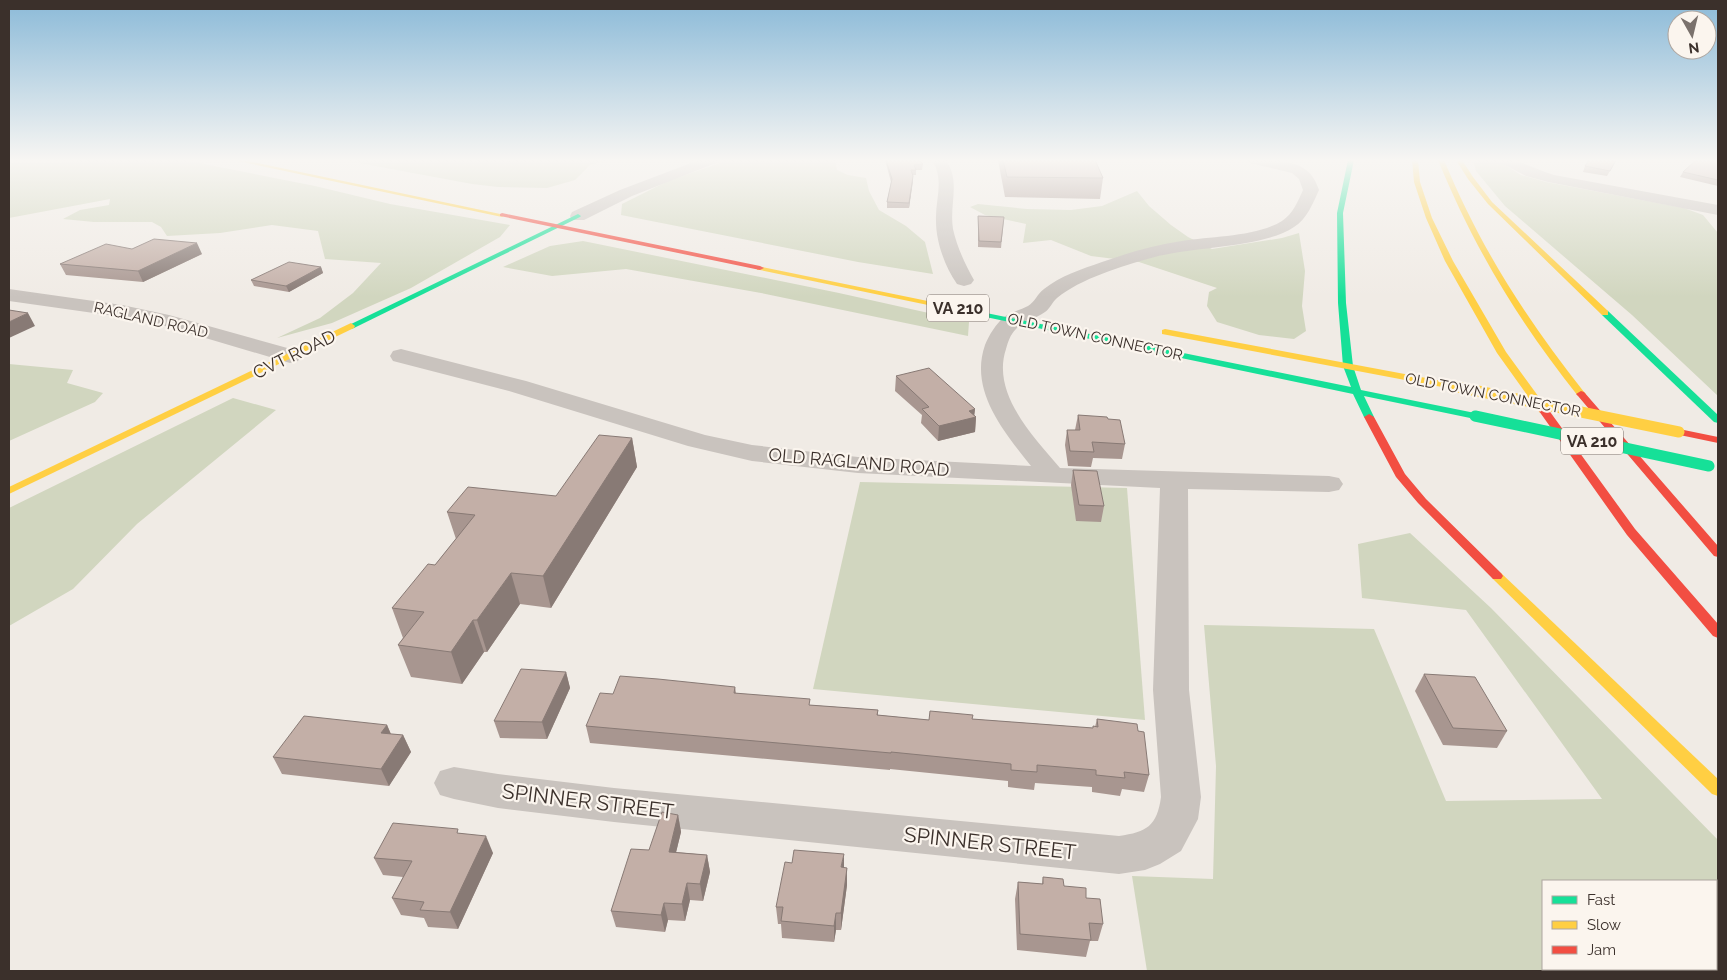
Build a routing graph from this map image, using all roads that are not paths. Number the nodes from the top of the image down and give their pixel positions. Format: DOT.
graph roads {
  1 [pos="459,206"];
  2 [pos="599,206"];
  3 [pos="946,206"];
  4 [pos="1303,206"];
  5 [pos="1342,206"];
  6 [pos="1425,206"];
  7 [pos="1459,206"];
  8 [pos="1493,206"];
  9 [pos="1695,206"];
  10 [pos="1718,210"];
  11 [pos="558,212"];
  12 [pos="578,216"];
  13 [pos="596,219"];
  14 [pos="558,226"];
  15 [pos="964,280"];
  16 [pos="9,295"];
  17 [pos="1017,312"];
  18 [pos="1152,330"];
  19 [pos="290,356"];
  20 [pos="401,356"];
  21 [pos="1348,366"];
  22 [pos="1357,392"];
  23 [pos="1718,420"];
  24 [pos="1718,440"];
  25 [pos="1714,467"];
  26 [pos="1052,476"];
  27 [pos="1174,482"];
  28 [pos="1330,484"];
  29 [pos="9,491"];
  30 [pos="1718,553"];
  31 [pos="1718,633"];
  32 [pos="454,783"];
  33 [pos="1718,789"];
  1 -- 14 [label="main road, OLD TOWN CONNECTOR / VA 210"];
  2 -- 12 [label="street"];
  3 -- 15 [label="street"];
  4 -- 17 [label="street"];
  5 -- 21 [label="main road"];
  6 -- 31 [label="main road"];
  7 -- 30 [label="main road"];
  8 -- 23 [label="main road"];
  9 -- 10 [label="street"];
  11 -- 12 [label="main road"];
  12 -- 13 [label="main road"];
  12 -- 14 [label="main road, CVT ROAD"];
  14 -- 17 [label="main road, OLD TOWN CONNECTOR / VA 210"];
  14 -- 19 [label="main road, CVT ROAD"];
  16 -- 19 [label="street, RAGLAND ROAD"];
  17 -- 22 [label="main road, OLD TOWN CONNECTOR / VA 210"];
  17 -- 26 [label="street"];
  18 -- 21 [label="main road, OLD TOWN CONNECTOR / VA 210"];
  19 -- 29 [label="main road, CVT ROAD"];
  20 -- 26 [label="street, OLD RAGLAND ROAD"];
  21 -- 22 [label="main road"];
  21 -- 24 [label="main road, OLD TOWN CONNECTOR / VA 210, bridge"];
  22 -- 25 [label="main road, OLD TOWN CONNECTOR / VA 210, bridge"];
  22 -- 33 [label="main road"];
  26 -- 27 [label="street, OLD RAGLAND ROAD"];
  27 -- 28 [label="street, OLD RAGLAND ROAD"];
  27 -- 32 [label="street, SPINNER STREET"];
}
